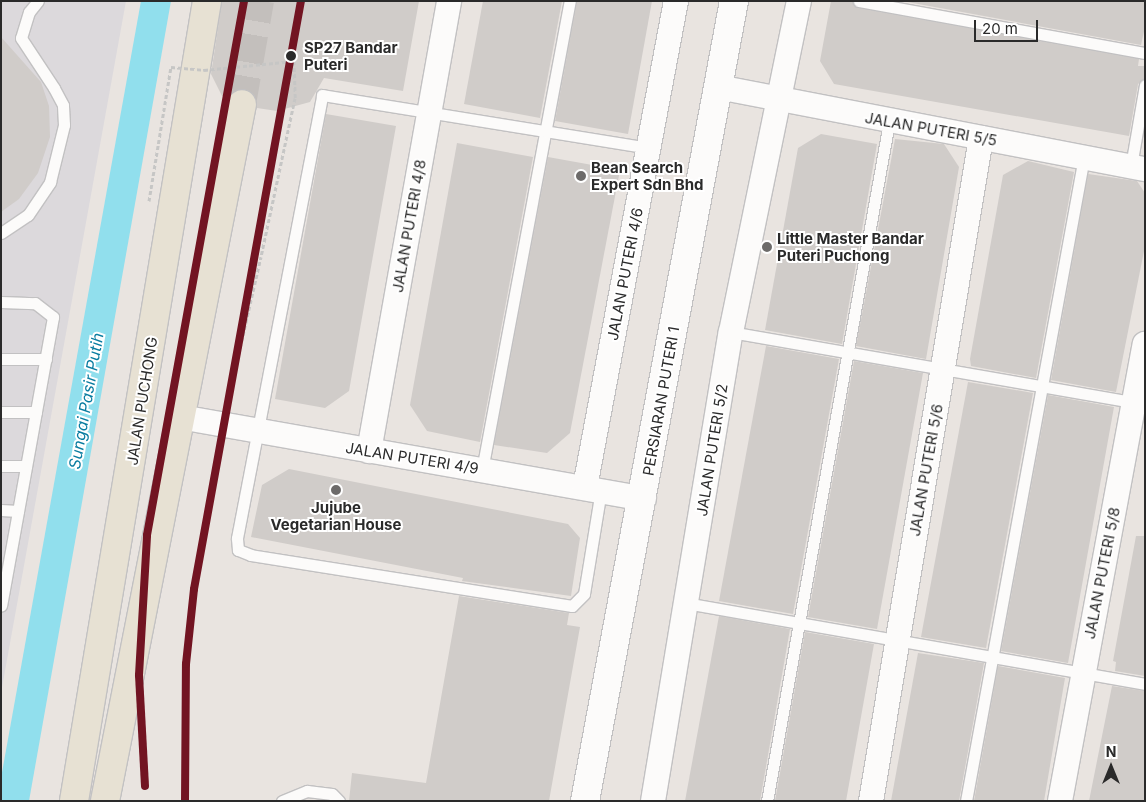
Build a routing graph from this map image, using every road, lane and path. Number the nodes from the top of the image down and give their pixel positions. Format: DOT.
graph roads {
  1 [pos="38,1"];
  2 [pos="207,1"];
  3 [pos="448,1"];
  4 [pos="570,1"];
  5 [pos="676,1"];
  6 [pos="734,1"];
  7 [pos="798,1"];
  8 [pos="859,1"];
  9 [pos="1145,53"];
  10 [pos="1145,85"];
  11 [pos="718,87"];
  12 [pos="777,101"];
  13 [pos="242,104"];
  14 [pos="429,111"];
  15 [pos="889,122"];
  16 [pos="543,131"];
  17 [pos="981,138"];
  18 [pos="648,148"];
  19 [pos="1084,157"];
  20 [pos="1138,167"];
  21 [pos="149,201"];
  22 [pos="1,233"];
  23 [pos="1,302"];
  24 [pos="731,332"];
  25 [pos="1145,344"];
  26 [pos="847,352"];
  27 [pos="1,359"];
  28 [pos="46,360"];
  29 [pos="943,369"];
  30 [pos="1042,387"];
  31 [pos="1139,404"];
  32 [pos="1,412"];
  33 [pos="36,412"];
  34 [pos="180,417"];
  35 [pos="223,425"];
  36 [pos="256,433"];
  37 [pos="370,451"];
  38 [pos="1,466"];
  39 [pos="26,466"];
  40 [pos="482,470"];
  41 [pos="593,488"];
  42 [pos="644,499"];
  43 [pos="1,510"];
  44 [pos="18,511"];
  45 [pos="5,561"];
  46 [pos="686,603"];
  47 [pos="1,604"];
  48 [pos="800,623"];
  49 [pos="898,640"];
  50 [pos="991,657"];
  51 [pos="1083,674"];
  52 [pos="1145,684"];
  53 [pos="74,801"];
  54 [pos="105,801"];
  55 [pos="282,801"];
  56 [pos="339,801"];
  57 [pos="585,801"];
  58 [pos="653,801"];
  59 [pos="766,801"];
  60 [pos="871,801"];
  61 [pos="966,801"];
  62 [pos="1060,801"];
  1 -- 22 [label="lane"];
  2 -- 53 [label="main road, JALAN PUCHONG"];
  3 -- 14 [label="street, JALAN PUTERI 4/8"];
  4 -- 16 [label="lane"];
  5 -- 18 [label="street, JALAN PUTERI 4/6"];
  6 -- 11 [label="street, PERSIARAN PUTERI 1"];
  7 -- 12 [label="street, JALAN PUTERI 5/2"];
  8 -- 9 [label="lane"];
  10 -- 20 [label="lane"];
  11 -- 12 [label="street, JALAN PUTERI 5/5"];
  11 -- 42 [label="street, PERSIARAN PUTERI 1"];
  12 -- 15 [label="street, JALAN PUTERI 5/5"];
  12 -- 24 [label="street, JALAN PUTERI 5/2"];
  13 -- 34 [label="main road"];
  14 -- 16 [label="lane"];
  14 -- 36 [label="lane"];
  14 -- 37 [label="street, JALAN PUTERI 4/8"];
  15 -- 17 [label="street, JALAN PUTERI 5/5"];
  15 -- 26 [label="lane"];
  16 -- 18 [label="lane"];
  16 -- 40 [label="lane"];
  17 -- 19 [label="street, JALAN PUTERI 5/5"];
  17 -- 29 [label="street, JALAN PUTERI 5/6"];
  18 -- 41 [label="street, JALAN PUTERI 4/6"];
  19 -- 20 [label="street, JALAN PUTERI 5/5"];
  19 -- 30 [label="lane"];
  21 -- 35 [label="path, bridge"];
  23 -- 28 [label="lane"];
  24 -- 26 [label="lane"];
  24 -- 46 [label="street, JALAN PUTERI 5/2"];
  25 -- 31 [label="street, JALAN PUTERI 5/8"];
  26 -- 29 [label="lane"];
  26 -- 48 [label="lane"];
  27 -- 28 [label="lane"];
  28 -- 33 [label="lane"];
  29 -- 30 [label="lane"];
  29 -- 49 [label="street, JALAN PUTERI 5/6"];
  30 -- 31 [label="lane"];
  30 -- 50 [label="lane"];
  31 -- 51 [label="street, JALAN PUTERI 5/8"];
  32 -- 33 [label="lane"];
  33 -- 39 [label="lane"];
  34 -- 35 [label="street, JALAN PUTERI 4/9"];
  34 -- 54 [label="main road"];
  35 -- 36 [label="street, JALAN PUTERI 4/9"];
  36 -- 37 [label="street, JALAN PUTERI 4/9"];
  36 -- 41 [label="lane"];
  37 -- 40 [label="street, JALAN PUTERI 4/9"];
  38 -- 39 [label="lane"];
  39 -- 44 [label="lane"];
  40 -- 41 [label="street, JALAN PUTERI 4/9"];
  41 -- 42 [label="street, JALAN PUTERI 4/9"];
  42 -- 57 [label="street, PERSIARAN PUTERI 1"];
  43 -- 44 [label="lane"];
  44 -- 45 [label="lane"];
  45 -- 47 [label="lane"];
  46 -- 48 [label="lane"];
  46 -- 58 [label="street, JALAN PUTERI 5/2"];
  48 -- 49 [label="lane"];
  48 -- 59 [label="lane"];
  49 -- 50 [label="lane"];
  49 -- 60 [label="street, JALAN PUTERI 5/6"];
  50 -- 51 [label="lane"];
  50 -- 61 [label="lane"];
  51 -- 52 [label="lane"];
  51 -- 62 [label="street, JALAN PUTERI 5/8"];
  55 -- 56 [label="lane"];
}
